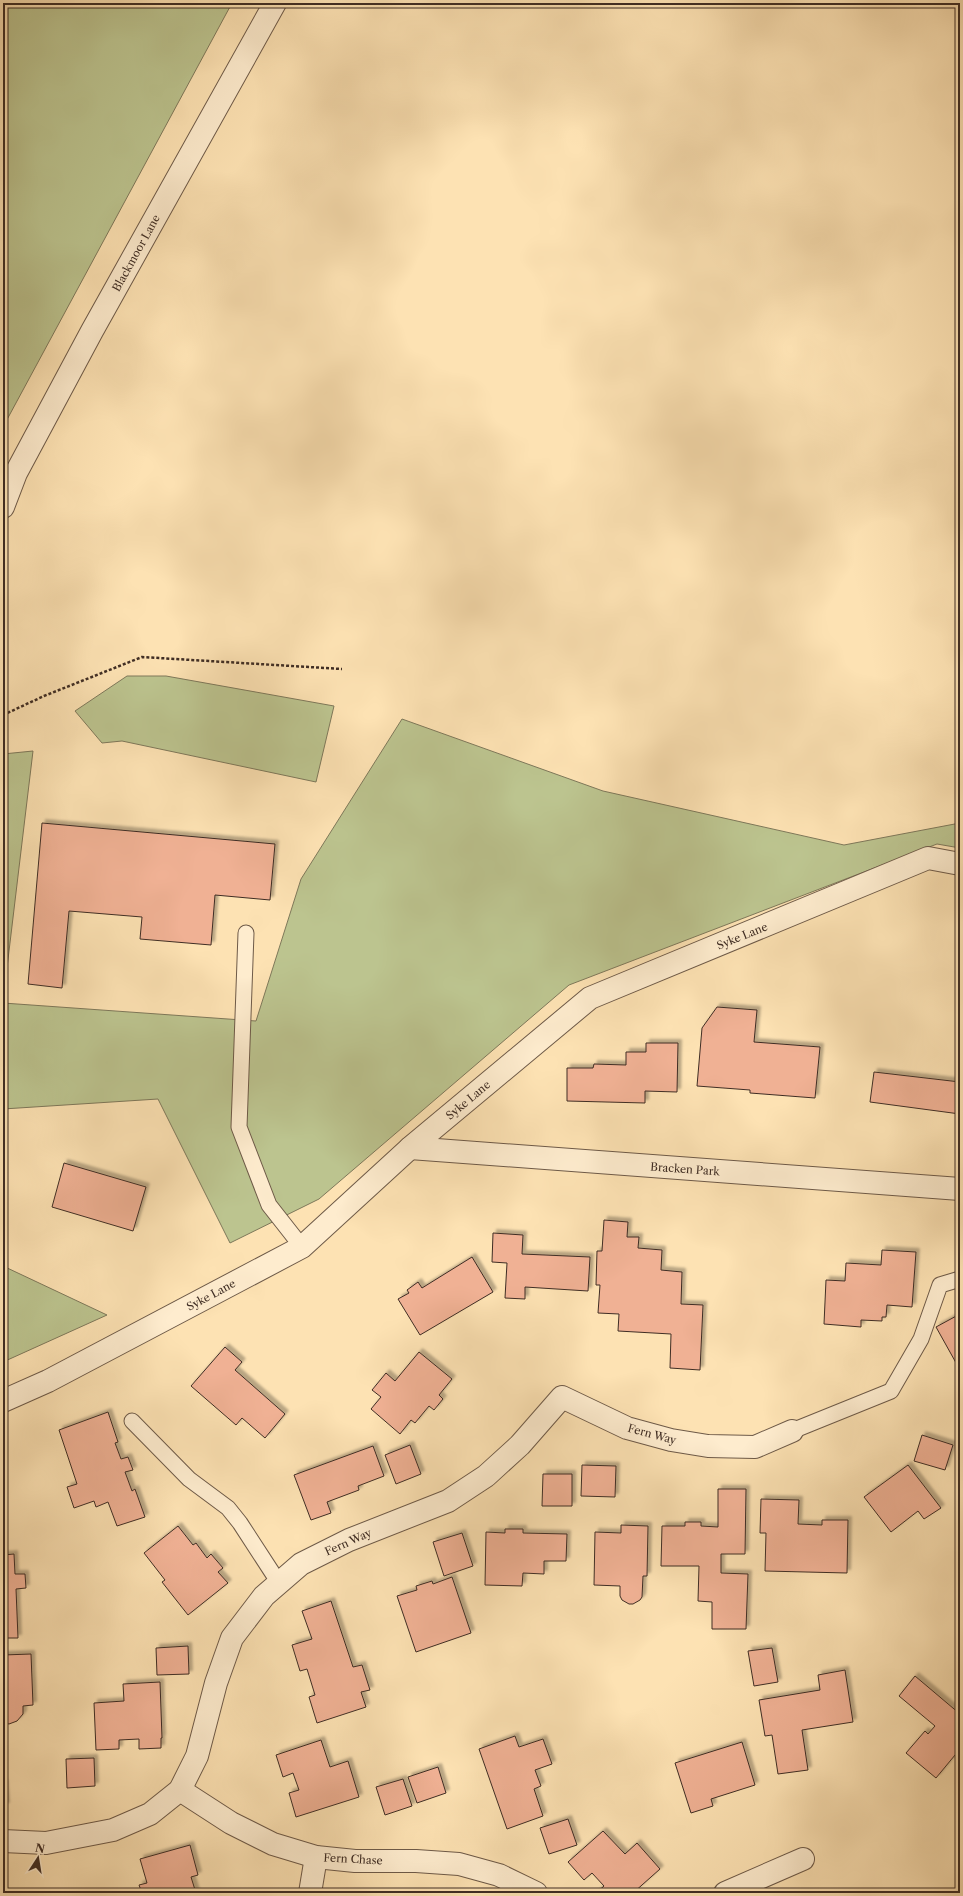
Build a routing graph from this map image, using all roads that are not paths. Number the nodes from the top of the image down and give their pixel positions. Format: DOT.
graph roads {
  1 [pos="275,3"];
  2 [pos="3,507"];
  3 [pos="960,864"];
  4 [pos="246,933"];
  5 [pos="410,1148"];
  6 [pos="960,1189"];
  7 [pos="302,1247"];
  8 [pos="960,1279"];
  9 [pos="3,1401"];
  10 [pos="132,1420"];
  11 [pos="792,1431"];
  12 [pos="279,1583"];
  13 [pos="180,1790"];
  14 [pos="3,1841"];
  15 [pos="316,1857"];
  16 [pos="803,1859"];
  17 [pos="310,1893"];
  18 [pos="536,1893"];
  19 [pos="725,1893"];
  1 -- 2 [label="street, Blackmoor Lane"];
  3 -- 5 [label="street, Syke Lane"];
  4 -- 7 [label="lane"];
  5 -- 6 [label="street, Bracken Park"];
  5 -- 7 [label="street, Syke Lane"];
  7 -- 9 [label="street, Syke Lane"];
  8 -- 11 [label="lane"];
  10 -- 12 [label="lane"];
  11 -- 12 [label="street, Fern Way"];
  12 -- 13 [label="street, Fern Way"];
  13 -- 14 [label="street, Fern Way"];
  13 -- 15 [label="street, Fern Chase"];
  15 -- 17 [label="street"];
  15 -- 18 [label="street, Fern Chase"];
  16 -- 19 [label="street"];
}
